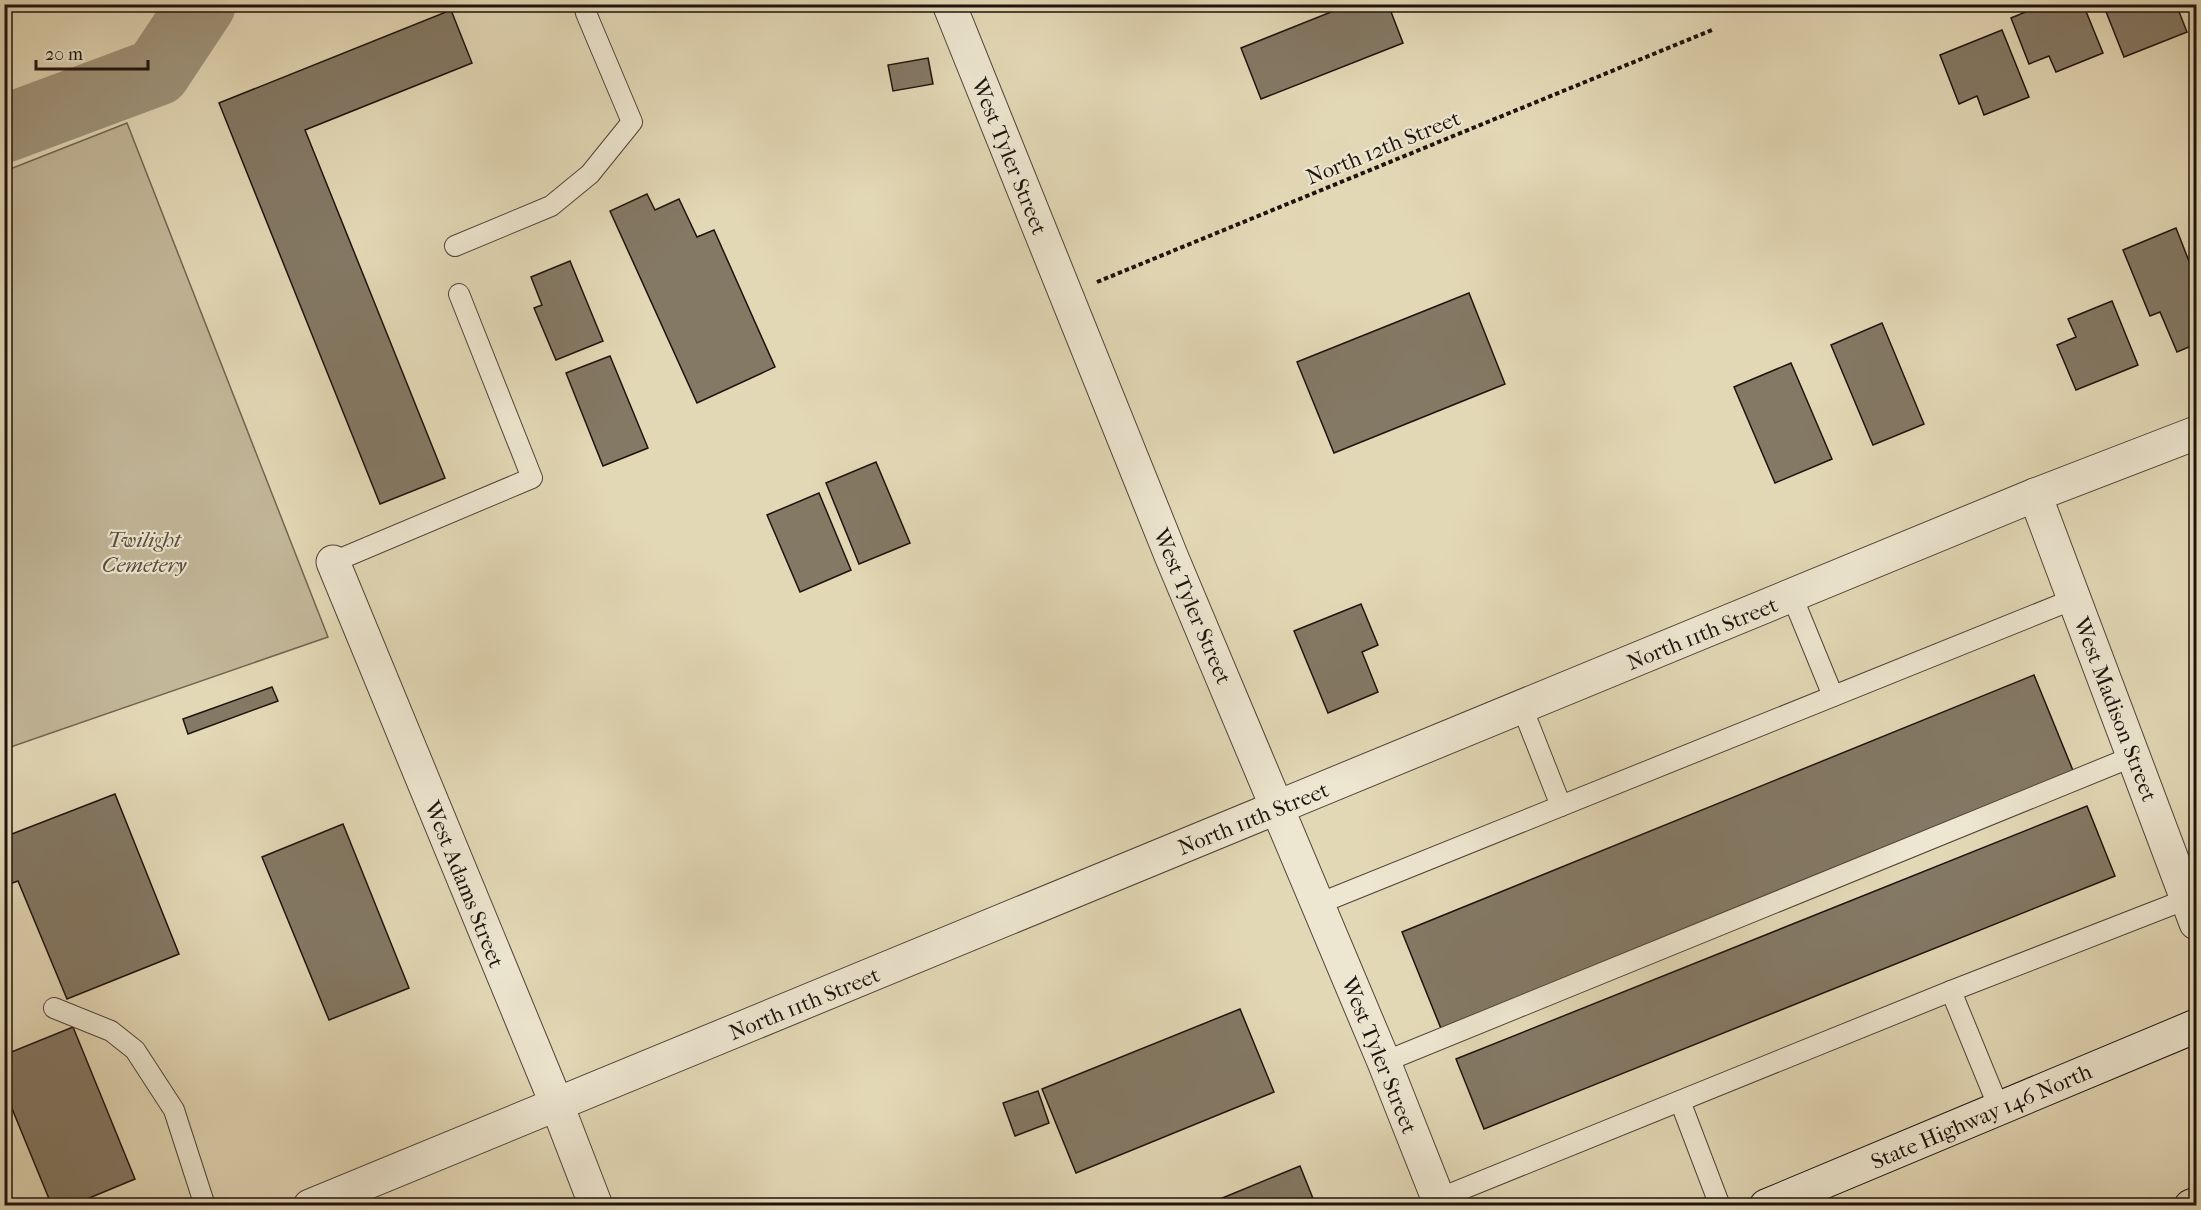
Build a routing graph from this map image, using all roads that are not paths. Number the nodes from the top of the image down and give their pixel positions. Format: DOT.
graph roads {
  1 [pos="584,4"];
  2 [pos="950,4"];
  3 [pos="455,246"];
  4 [pos="459,294"];
  5 [pos="2196,433"];
  6 [pos="2035,495"];
  7 [pos="333,562"];
  8 [pos="1792,596"];
  9 [pos="2074,599"];
  10 [pos="1833,696"];
  11 [pos="1522,707"];
  12 [pos="2134,756"];
  13 [pos="1561,806"];
  14 [pos="1278,808"];
  15 [pos="1318,904"];
  16 [pos="2192,911"];
  17 [pos="1951,991"];
  18 [pos="54,1008"];
  19 [pos="2196,1026"];
  20 [pos="1384,1062"];
  21 [pos="1680,1101"];
  22 [pos="557,1105"];
  23 [pos="1999,1108"];
  24 [pos="1440,1202"];
  25 [pos="2196,1204"];
  26 [pos="205,1206"];
  27 [pos="310,1206"];
  28 [pos="596,1206"];
  29 [pos="1720,1206"];
  30 [pos="1766,1206"];
  31 [pos="2191,1206"];
  1 -- 3 [label="lane"];
  2 -- 14 [label="street, West Tyler Street"];
  4 -- 7 [label="lane"];
  5 -- 6 [label="street, North 11th Street"];
  6 -- 8 [label="street, North 11th Street"];
  6 -- 9 [label="street, West Madison Street"];
  7 -- 22 [label="street, West Adams Street"];
  8 -- 10 [label="lane"];
  8 -- 11 [label="street, North 11th Street"];
  9 -- 10 [label="lane"];
  9 -- 12 [label="street, West Madison Street"];
  10 -- 13 [label="lane"];
  11 -- 13 [label="lane"];
  11 -- 14 [label="street, North 11th Street"];
  12 -- 16 [label="street, West Madison Street"];
  12 -- 20 [label="lane"];
  13 -- 15 [label="lane"];
  14 -- 15 [label="street, West Tyler Street"];
  14 -- 22 [label="street, North 11th Street"];
  15 -- 20 [label="street, West Tyler Street"];
  16 -- 17 [label="lane"];
  17 -- 21 [label="lane"];
  17 -- 23 [label="lane"];
  18 -- 26 [label="lane"];
  19 -- 23 [label="street, State Highway 146 North"];
  20 -- 24 [label="street, West Tyler Street"];
  21 -- 24 [label="lane"];
  21 -- 29 [label="lane"];
  22 -- 27 [label="street, North 11th Street"];
  22 -- 28 [label="street, West Adams Street"];
  23 -- 30 [label="street, State Highway 146 North"];
  25 -- 31 [label="highway"];
}
